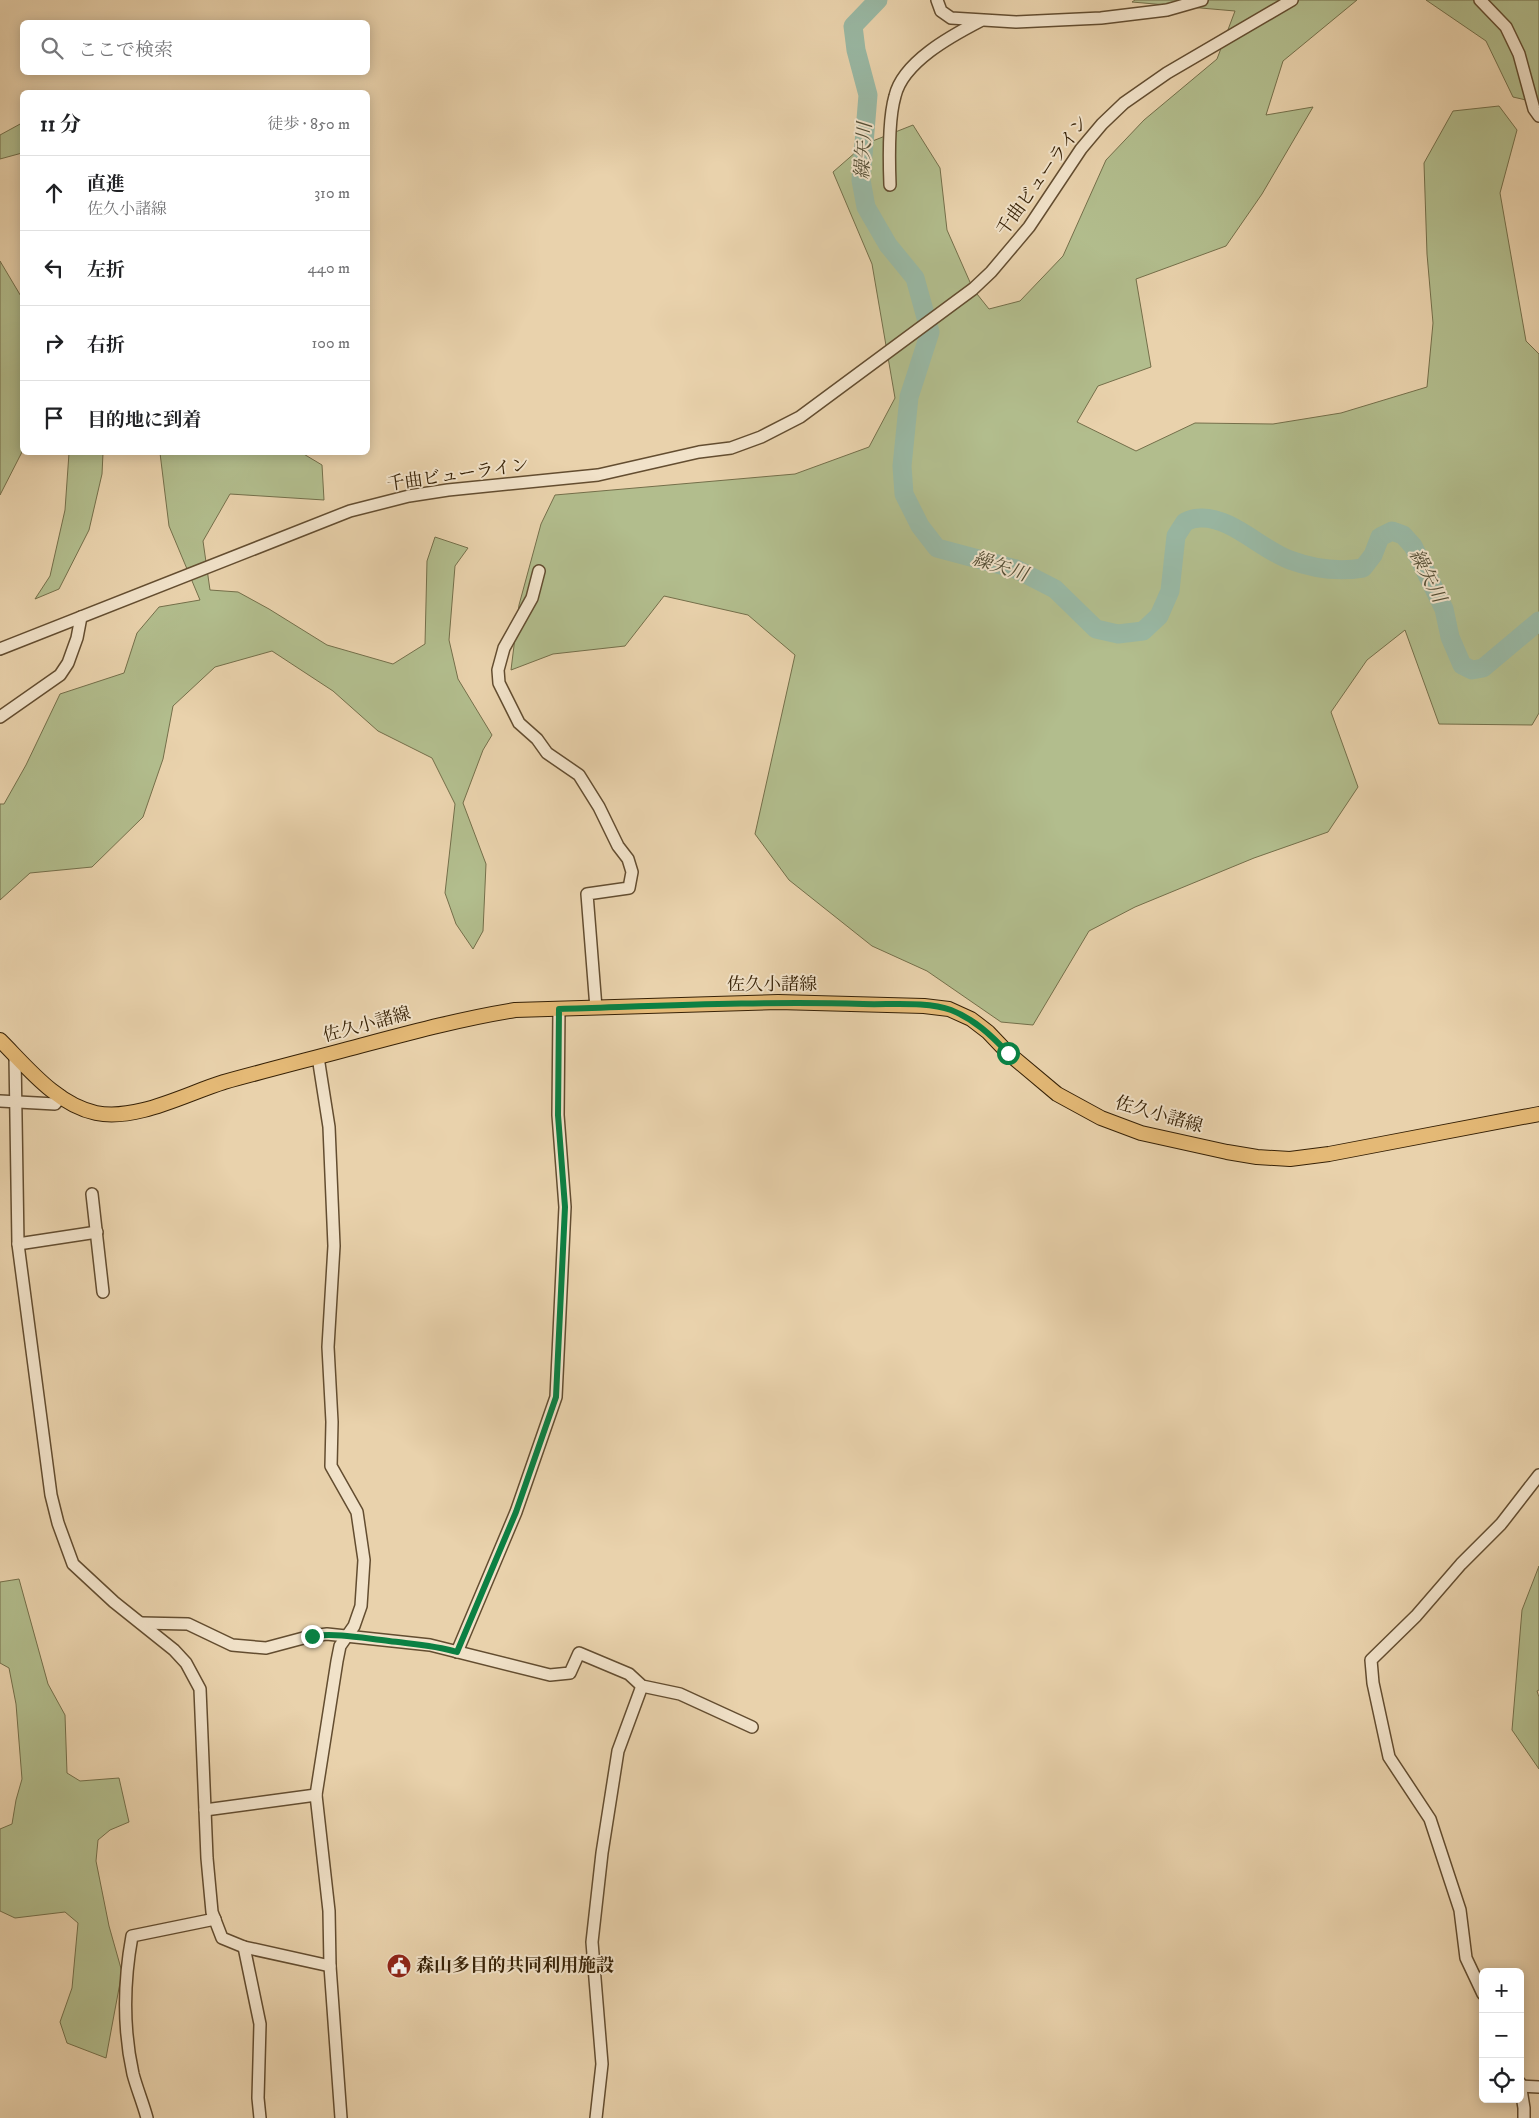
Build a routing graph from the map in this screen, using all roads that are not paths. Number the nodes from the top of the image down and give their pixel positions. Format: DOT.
graph roads {
  1 [pos="937,0"];
  2 [pos="1202,0"];
  3 [pos="1292,0"];
  4 [pos="1480,0"];
  5 [pos="980,21"];
  6 [pos="1539,116"];
  7 [pos="890,185"];
  8 [pos="539,571"];
  9 [pos="81,617"];
  10 [pos="0,649"];
  11 [pos="0,717"];
  12 [pos="596,1008"];
  13 [pos="559,1009"];
  14 [pos="0,1040"];
  15 [pos="15,1056"];
  16 [pos="318,1057"];
  17 [pos="61,1096"];
  18 [pos="0,1101"];
  19 [pos="14,1103"];
  20 [pos="1539,1114"];
  21 [pos="92,1194"];
  22 [pos="97,1232"];
  23 [pos="18,1244"];
  24 [pos="103,1292"];
  25 [pos="1539,1475"];
  26 [pos="140,1623"];
  27 [pos="348,1635"];
  28 [pos="457,1652"];
  29 [pos="642,1686"];
  30 [pos="752,1726"];
  31 [pos="316,1795"];
  32 [pos="205,1810"];
  33 [pos="215,1919"];
  34 [pos="244,1947"];
  35 [pos="330,1966"];
  36 [pos="1479,1986"];
  37 [pos="1524,2084"];
  38 [pos="1539,2087"];
  39 [pos="1523,2103"];
  40 [pos="147,2118"];
  41 [pos="260,2118"];
  42 [pos="341,2118"];
  43 [pos="596,2118"];
  44 [pos="1524,2118"];
  1 -- 5 [label="street"];
  2 -- 5 [label="street"];
  3 -- 9 [label="street, 千曲ビューライン"];
  4 -- 6 [label="street"];
  5 -- 7 [label="street"];
  8 -- 12 [label="street"];
  9 -- 10 [label="street, 千曲ビューライン"];
  9 -- 11 [label="street"];
  12 -- 13 [label="main road, 佐久小諸線"];
  12 -- 20 [label="main road, 佐久小諸線"];
  13 -- 16 [label="main road, 佐久小諸線"];
  13 -- 28 [label="street"];
  14 -- 15 [label="main road, 佐久小諸線"];
  15 -- 17 [label="main road, 佐久小諸線"];
  15 -- 19 [label="street"];
  16 -- 17 [label="main road, 佐久小諸線"];
  16 -- 27 [label="street"];
  17 -- 19 [label="street"];
  18 -- 19 [label="street"];
  19 -- 23 [label="street"];
  21 -- 22 [label="street"];
  22 -- 23 [label="street"];
  22 -- 24 [label="street"];
  23 -- 26 [label="street"];
  25 -- 36 [label="street"];
  26 -- 27 [label="street"];
  26 -- 32 [label="street"];
  27 -- 28 [label="street"];
  27 -- 31 [label="street"];
  28 -- 29 [label="street"];
  29 -- 30 [label="street"];
  29 -- 43 [label="street"];
  31 -- 32 [label="street"];
  31 -- 35 [label="street"];
  32 -- 33 [label="street"];
  33 -- 34 [label="street"];
  33 -- 40 [label="street"];
  34 -- 35 [label="street"];
  34 -- 41 [label="street"];
  35 -- 42 [label="street"];
  37 -- 38 [label="street"];
  39 -- 44 [label="street"];
}
